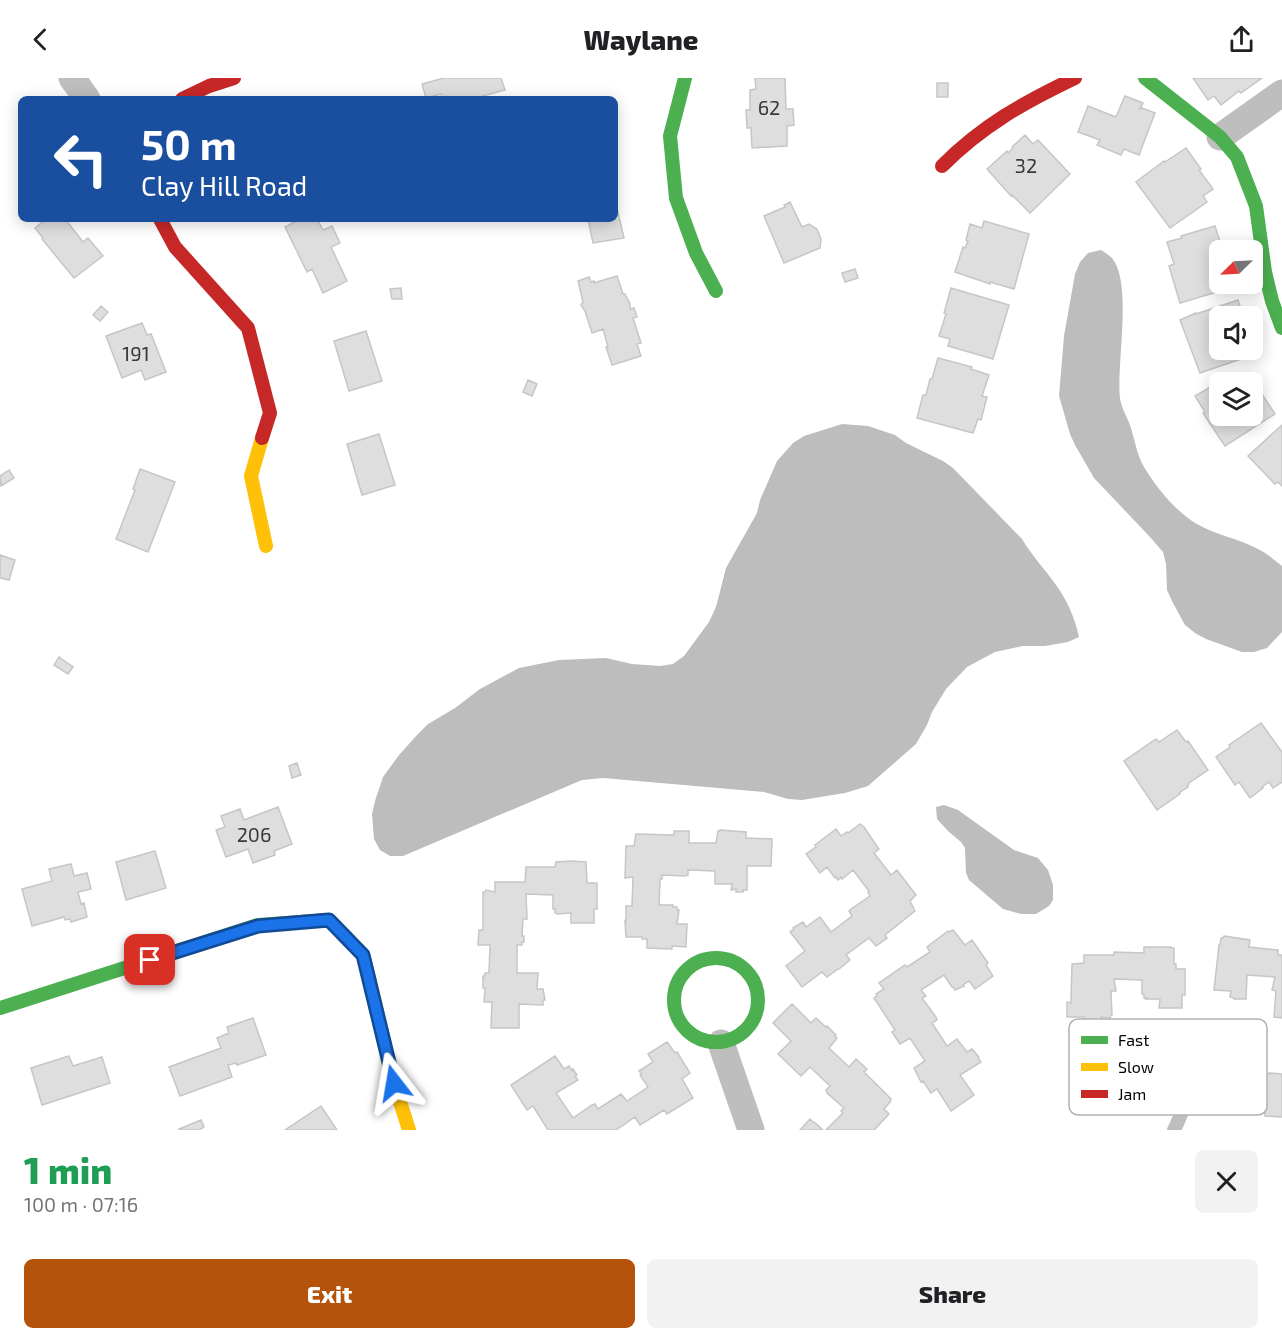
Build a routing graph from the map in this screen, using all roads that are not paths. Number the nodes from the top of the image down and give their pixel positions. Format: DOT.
graph roads {
  1 [pos="72,78"];
  2 [pos="234,78"];
  3 [pos="685,78"];
  4 [pos="1075,78"];
  5 [pos="1145,78"];
  6 [pos="1282,93"];
  7 [pos="85,96"];
  8 [pos="188,96"];
  9 [pos="1220,137"];
  10 [pos="942,166"];
  11 [pos="162,222"];
  12 [pos="716,291"];
  13 [pos="1282,328"];
  14 [pos="266,546"];
  15 [pos="0,1008"];
  16 [pos="721,1043"];
  17 [pos="1180,1115"];
  18 [pos="409,1130"];
  19 [pos="751,1130"];
  20 [pos="1174,1130"];
  1 -- 7 [label="street"];
  2 -- 8 [label="street"];
  3 -- 12 [label="street"];
  4 -- 10 [label="street"];
  5 -- 9 [label="street"];
  6 -- 9 [label="street"];
  9 -- 13 [label="street"];
  11 -- 14 [label="street"];
  15 -- 18 [label="street"];
  16 -- 16 [label="street"];
  16 -- 19 [label="street"];
  17 -- 20 [label="lane"];
}
